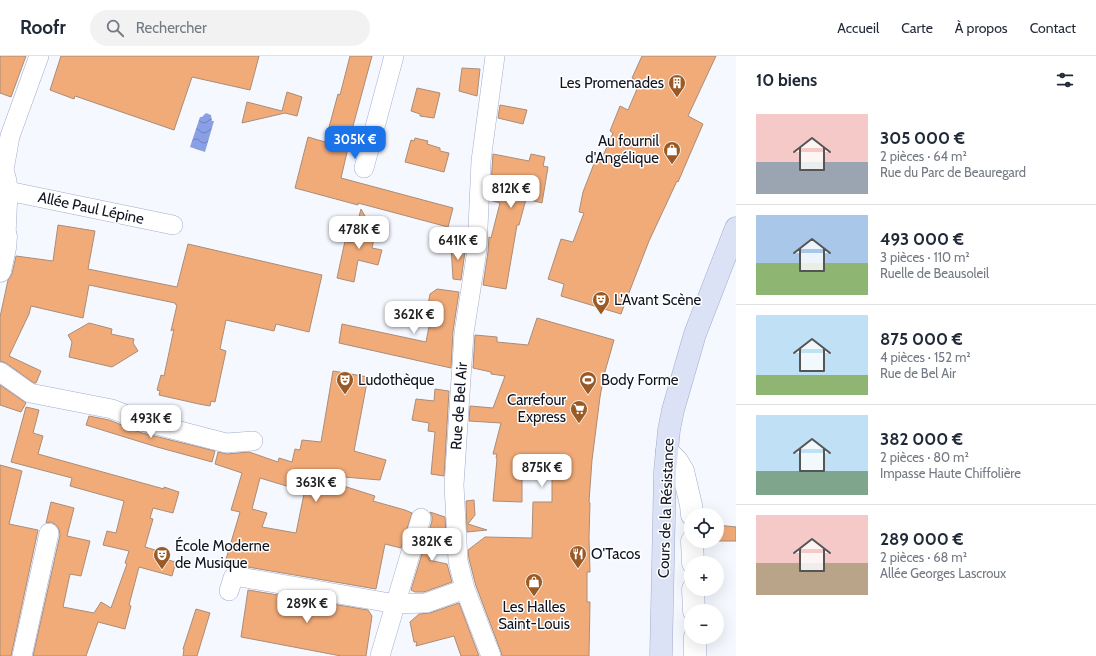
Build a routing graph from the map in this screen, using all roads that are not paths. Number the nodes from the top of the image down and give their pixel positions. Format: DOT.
graph roads {
  1 [pos="39,56"];
  2 [pos="394,56"];
  3 [pos="495,56"];
  4 [pos="364,168"];
  5 [pos="8,191"];
  6 [pos="173,225"];
  7 [pos="736,228"];
  8 [pos="6,236"];
  9 [pos="0,271"];
  10 [pos="0,372"];
  11 [pos="253,440"];
  12 [pos="667,451"];
  13 [pos="691,508"];
  14 [pos="421,518"];
  15 [pos="49,533"];
  16 [pos="465,589"];
  17 [pos="229,591"];
  18 [pos="396,604"];
  19 [pos="695,644"];
  20 [pos="22,656"];
  21 [pos="380,656"];
  22 [pos="491,656"];
  23 [pos="661,656"];
  24 [pos="695,656"];
  1 -- 5 [label="street"];
  2 -- 4 [label="street"];
  3 -- 16 [label="street, Rue de Bel Air"];
  5 -- 6 [label="street, Allée Paul Lépine"];
  5 -- 8 [label="street"];
  7 -- 12 [label="main road, Cours de la Résistance"];
  8 -- 9 [label="street"];
  10 -- 11 [label="street"];
  12 -- 13 [label="street"];
  12 -- 23 [label="main road, Cours de la Résistance"];
  14 -- 18 [label="street"];
  15 -- 20 [label="street"];
  16 -- 18 [label="street"];
  16 -- 22 [label="street, Rue de Bel Air"];
  17 -- 18 [label="street"];
  18 -- 21 [label="street"];
  19 -- 24 [label="street"];
}
